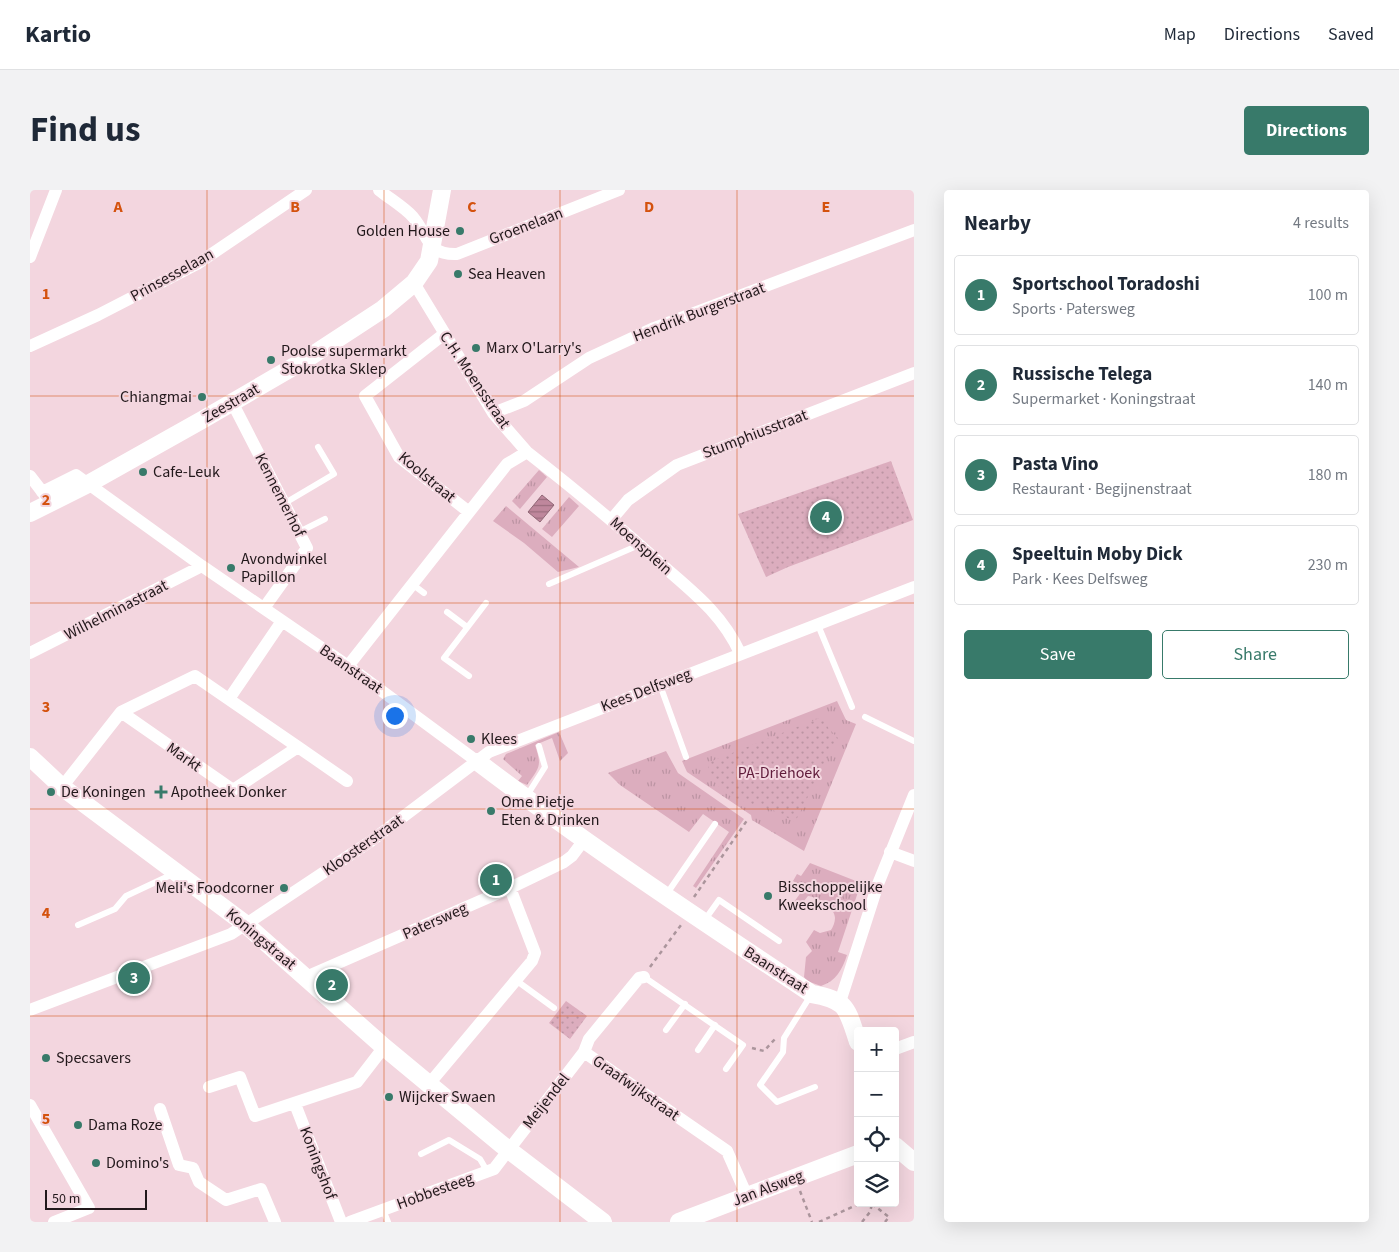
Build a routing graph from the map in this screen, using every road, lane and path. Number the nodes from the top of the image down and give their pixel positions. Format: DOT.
graph roads {
  1 [pos="56,190"];
  2 [pos="306,190"];
  3 [pos="379,190"];
  4 [pos="442,190"];
  5 [pos="619,190"];
  6 [pos="914,230"];
  7 [pos="432,248"];
  8 [pos="30,257"];
  9 [pos="414,283"];
  10 [pos="444,334"];
  11 [pos="30,346"];
  12 [pos="914,373"];
  13 [pos="232,402"];
  14 [pos="493,413"];
  15 [pos="318,447"];
  16 [pos="527,452"];
  17 [pos="30,476"];
  18 [pos="88,484"];
  19 [pos="46,498"];
  20 [pos="285,503"];
  21 [pos="469,512"];
  22 [pos="30,513"];
  23 [pos="325,519"];
  24 [pos="612,519"];
  25 [pos="299,532"];
  26 [pos="640,544"];
  27 [pos="202,566"];
  28 [pos="412,584"];
  29 [pos="548,584"];
  30 [pos="914,587"];
  31 [pos="424,593"];
  32 [pos="486,603"];
  33 [pos="264,608"];
  34 [pos="447,612"];
  35 [pos="282,621"];
  36 [pos="818,625"];
  37 [pos="467,627"];
  38 [pos="30,653"];
  39 [pos="740,653"];
  40 [pos="348,666"];
  41 [pos="469,676"];
  42 [pos="660,685"];
  43 [pos="229,699"];
  44 [pos="852,707"];
  45 [pos="121,712"];
  46 [pos="865,716"];
  47 [pos="914,741"];
  48 [pos="540,746"];
  49 [pos="298,747"];
  50 [pos="30,757"];
  51 [pos="686,757"];
  52 [pos="478,762"];
  53 [pos="347,780"];
  54 [pos="62,786"];
  55 [pos="914,795"];
  56 [pos="525,798"];
  57 [pos="748,819"];
  58 [pos="715,824"];
  59 [pos="584,840"];
  60 [pos="890,852"];
  61 [pos="914,861"];
  62 [pos="176,872"];
  63 [pos="510,888"];
  64 [pos="666,896"];
  65 [pos="697,918"];
  66 [pos="244,923"];
  67 [pos="78,925"];
  68 [pos="779,941"];
  69 [pos="306,977"];
  70 [pos="644,977"];
  71 [pos="517,980"];
  72 [pos="812,994"];
  73 [pos="840,1002"];
  74 [pos="685,1004"];
  75 [pos="554,1008"];
  76 [pos="30,1010"];
  77 [pos="715,1025"];
  78 [pos="666,1030"];
  79 [pos="854,1030"];
  80 [pos="784,1038"];
  81 [pos="914,1042"];
  82 [pos="743,1045"];
  83 [pos="384,1047"];
  84 [pos="899,1048"];
  85 [pos="698,1050"];
  86 [pos="584,1052"];
  87 [pos="726,1069"];
  88 [pos="429,1084"];
  89 [pos="209,1087"];
  90 [pos="815,1087"];
  91 [pos="295,1104"];
  92 [pos="30,1105"];
  93 [pos="160,1109"];
  94 [pos="899,1149"];
  95 [pos="509,1150"];
  96 [pos="421,1154"];
  97 [pos="854,1156"];
  98 [pos="914,1162"];
  99 [pos="487,1171"];
  100 [pos="795,1178"];
  101 [pos="747,1196"];
  102 [pos="854,1207"];
  103 [pos="871,1207"];
  104 [pos="875,1207"];
  105 [pos="385,1216"];
  106 [pos="75,1218"];
  107 [pos="54,1222"];
  108 [pos="275,1222"];
  109 [pos="341,1222"];
  110 [pos="350,1222"];
  111 [pos="603,1222"];
  112 [pos="680,1222"];
  113 [pos="812,1222"];
  114 [pos="821,1222"];
  115 [pos="862,1222"];
  116 [pos="884,1222"];
  1 -- 8 [label="street"];
  2 -- 11 [label="street, Prinsesselaan"];
  3 -- 7 [label="street"];
  4 -- 7 [label="street, Zeestraat"];
  5 -- 7 [label="street, Groenelaan"];
  6 -- 14 [label="street, Hendrik Burgerstraat"];
  7 -- 9 [label="street, Zeestraat"];
  9 -- 10 [label="street, C.H. Moensstraat"];
  9 -- 13 [label="street, Zeestraat"];
  10 -- 14 [label="street, C.H. Moensstraat"];
  10 -- 21 [label="street, Koolstraat"];
  12 -- 24 [label="street, Stumphiusstraat"];
  13 -- 18 [label="street, Zeestraat"];
  13 -- 20 [label="street, Kennemerhof"];
  14 -- 16 [label="street, C.H. Moensstraat"];
  15 -- 20 [label="lane"];
  16 -- 21 [label="street"];
  16 -- 24 [label="street, Moensplein"];
  17 -- 19 [label="street"];
  18 -- 19 [label="street, Zeestraat"];
  18 -- 27 [label="street, Baanstraat"];
  19 -- 22 [label="street, Zeestraat"];
  20 -- 25 [label="street, Kennemerhof"];
  21 -- 28 [label="street"];
  23 -- 25 [label="lane"];
  24 -- 26 [label="street, Moensplein"];
  25 -- 33 [label="street, Kennemerhof"];
  26 -- 29 [label="lane"];
  26 -- 39 [label="street, Moensplein"];
  27 -- 33 [label="street, Baanstraat"];
  27 -- 38 [label="street, Wilhelminastraat"];
  28 -- 31 [label="lane"];
  28 -- 40 [label="street"];
  30 -- 36 [label="street, Kees Delfsweg"];
  32 -- 37 [label="lane"];
  33 -- 35 [label="street, Baanstraat"];
  34 -- 37 [label="lane"];
  35 -- 40 [label="street, Baanstraat"];
  35 -- 43 [label="street"];
  36 -- 39 [label="street, Kees Delfsweg"];
  36 -- 44 [label="lane"];
  37 -- 41 [label="lane"];
  39 -- 42 [label="street, Kees Delfsweg"];
  40 -- 52 [label="street, Baanstraat"];
  42 -- 51 [label="lane"];
  42 -- 52 [label="street, Kees Delfsweg"];
  43 -- 45 [label="street"];
  43 -- 49 [label="street"];
  45 -- 49 [label="street, Markt"];
  45 -- 54 [label="street"];
  46 -- 47 [label="lane"];
  48 -- 56 [label="lane"];
  49 -- 53 [label="street"];
  50 -- 54 [label="street, Koningstraat"];
  52 -- 56 [label="street, Baanstraat"];
  52 -- 66 [label="street, Kloosterstraat"];
  54 -- 62 [label="street, Koningstraat"];
  55 -- 60 [label="street"];
  56 -- 59 [label="street, Baanstraat"];
  57 -- 65 [label="path"];
  58 -- 64 [label="lane"];
  59 -- 63 [label="street, Patersweg"];
  59 -- 64 [label="street, Baanstraat"];
  60 -- 61 [label="street"];
  60 -- 73 [label="street"];
  62 -- 66 [label="street, Koningstraat"];
  62 -- 67 [label="lane"];
  63 -- 69 [label="street, Patersweg"];
  63 -- 71 [label="street"];
  64 -- 65 [label="street, Baanstraat"];
  65 -- 68 [label="lane, Baanstraat"];
  65 -- 70 [label="path"];
  65 -- 72 [label="street, Baanstraat"];
  66 -- 69 [label="street, Koningstraat"];
  66 -- 76 [label="street, Kloosterstraat"];
  69 -- 83 [label="street, Koningstraat"];
  70 -- 74 [label="lane"];
  70 -- 86 [label="street, Graafwijkstraat"];
  71 -- 75 [label="lane"];
  71 -- 88 [label="street"];
  72 -- 73 [label="street, Baanstraat"];
  72 -- 80 [label="lane"];
  73 -- 79 [label="street"];
  74 -- 77 [label="lane"];
  74 -- 78 [label="lane"];
  77 -- 82 [label="lane"];
  77 -- 85 [label="lane"];
  80 -- 82 [label="path"];
  80 -- 90 [label="lane"];
  81 -- 84 [label="street"];
  82 -- 87 [label="lane"];
  83 -- 88 [label="street, Koningstraat"];
  83 -- 91 [label="street"];
  86 -- 95 [label="street, Meijendel"];
  86 -- 101 [label="street, Graafwijkstraat"];
  88 -- 95 [label="street, Koningstraat"];
  89 -- 91 [label="street"];
  91 -- 109 [label="street, Koningshof"];
  92 -- 106 [label="street"];
  93 -- 108 [label="street"];
  94 -- 98 [label="street"];
  95 -- 99 [label="street, Hobbesteeg"];
  95 -- 111 [label="street, Koningstraat"];
  96 -- 99 [label="lane, Hobbesteeg"];
  97 -- 100 [label="street, Jan Alsweg"];
  99 -- 105 [label="street, Hobbesteeg"];
  100 -- 101 [label="street, Jan Alsweg"];
  100 -- 113 [label="path"];
  101 -- 112 [label="street, Jan Alsweg"];
  102 -- 114 [label="path"];
  103 -- 115 [label="path"];
  104 -- 116 [label="path"];
  105 -- 110 [label="street, Hobbesteeg"];
  106 -- 107 [label="street"];
}
